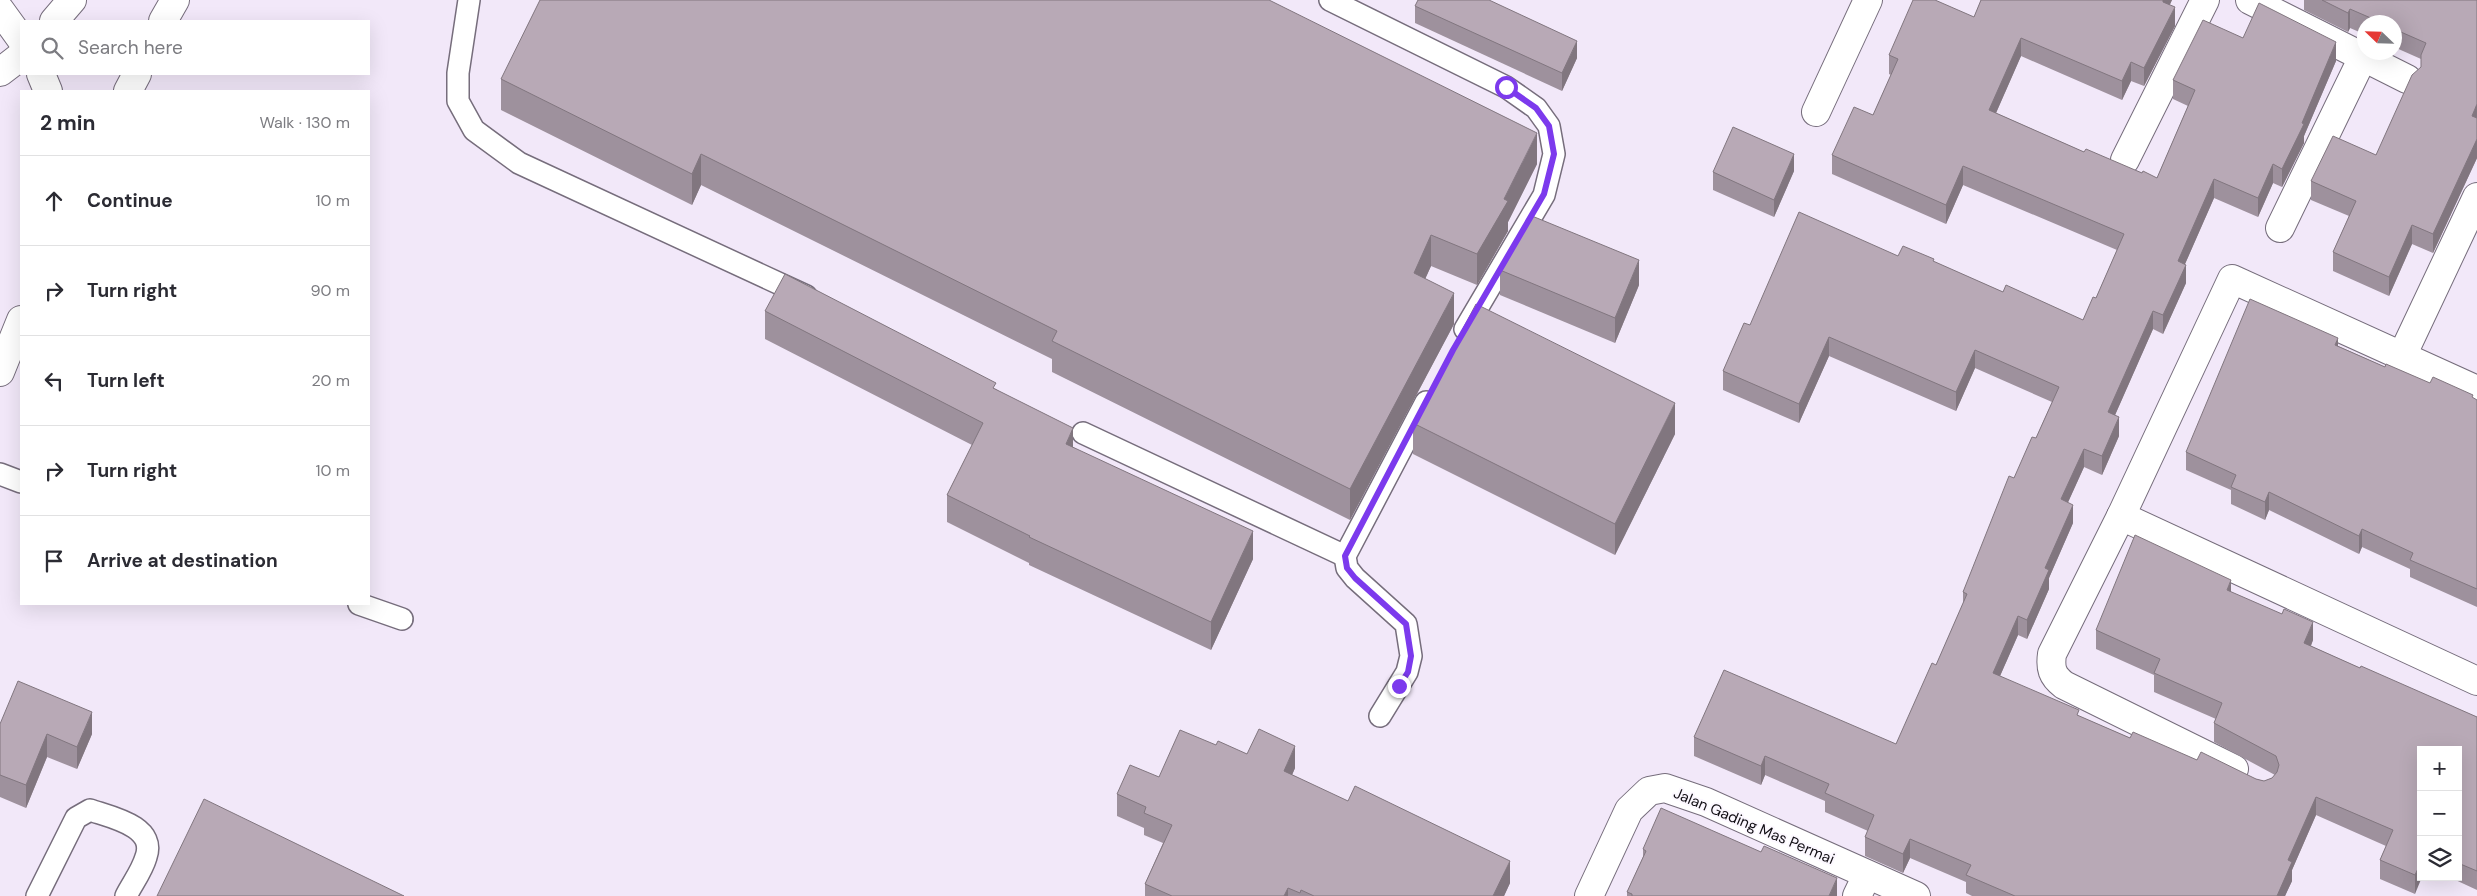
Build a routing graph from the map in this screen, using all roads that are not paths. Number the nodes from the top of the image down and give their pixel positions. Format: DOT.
graph roads {
  1 [pos="72,0"];
  2 [pos="175,0"];
  3 [pos="468,0"];
  4 [pos="1330,0"];
  5 [pos="1868,0"];
  6 [pos="2205,0"];
  7 [pos="2250,0"];
  8 [pos="0,10"];
  9 [pos="55,20"];
  10 [pos="164,20"];
  11 [pos="20,38"];
  12 [pos="2357,54"];
  13 [pos="20,57"];
  14 [pos="2362,60"];
  15 [pos="2369,60"];
  16 [pos="0,72"];
  17 [pos="41,75"];
  18 [pos="136,75"];
  19 [pos="2407,79"];
  20 [pos="48,90"];
  21 [pos="129,90"];
  22 [pos="1816,112"];
  23 [pos="2125,160"];
  24 [pos="2477,197"];
  25 [pos="2280,228"];
  26 [pos="820,303"];
  27 [pos="20,322"];
  28 [pos="1453,350"];
  29 [pos="2402,356"];
  30 [pos="0,372"];
  31 [pos="1435,385"];
  32 [pos="2477,390"];
  33 [pos="1083,433"];
  34 [pos="0,474"];
  35 [pos="20,482"];
  36 [pos="2121,516"];
  37 [pos="1345,556"];
  38 [pos="363,605"];
  39 [pos="402,619"];
  40 [pos="2477,681"];
  41 [pos="1380,716"];
  42 [pos="2254,780"];
  43 [pos="1862,885"];
  44 [pos="37,896"];
  45 [pos="126,896"];
  46 [pos="1589,896"];
  47 [pos="1916,896"];
  1 -- 9 [label="main road"];
  2 -- 10 [label="main road"];
  3 -- 26 [label="lane"];
  4 -- 28 [label="lane"];
  5 -- 22 [label="main road"];
  6 -- 23 [label="main road"];
  7 -- 12 [label="main road"];
  8 -- 11 [label="main road"];
  13 -- 16 [label="main road"];
  14 -- 25 [label="main road"];
  15 -- 19 [label="main road"];
  17 -- 20 [label="main road"];
  18 -- 21 [label="main road"];
  24 -- 29 [label="main road"];
  27 -- 30 [label="main road"];
  29 -- 32 [label="main road"];
  29 -- 36 [label="main road"];
  31 -- 37 [label="lane"];
  33 -- 37 [label="lane"];
  34 -- 35 [label="lane"];
  36 -- 40 [label="main road"];
  36 -- 42 [label="main road"];
  37 -- 41 [label="lane"];
  38 -- 39 [label="lane"];
  43 -- 46 [label="main road, Jalan Gading Mas Permai"];
  43 -- 47 [label="main road, Jalan Gading Mas Permai"];
  44 -- 45 [label="lane"];
}
